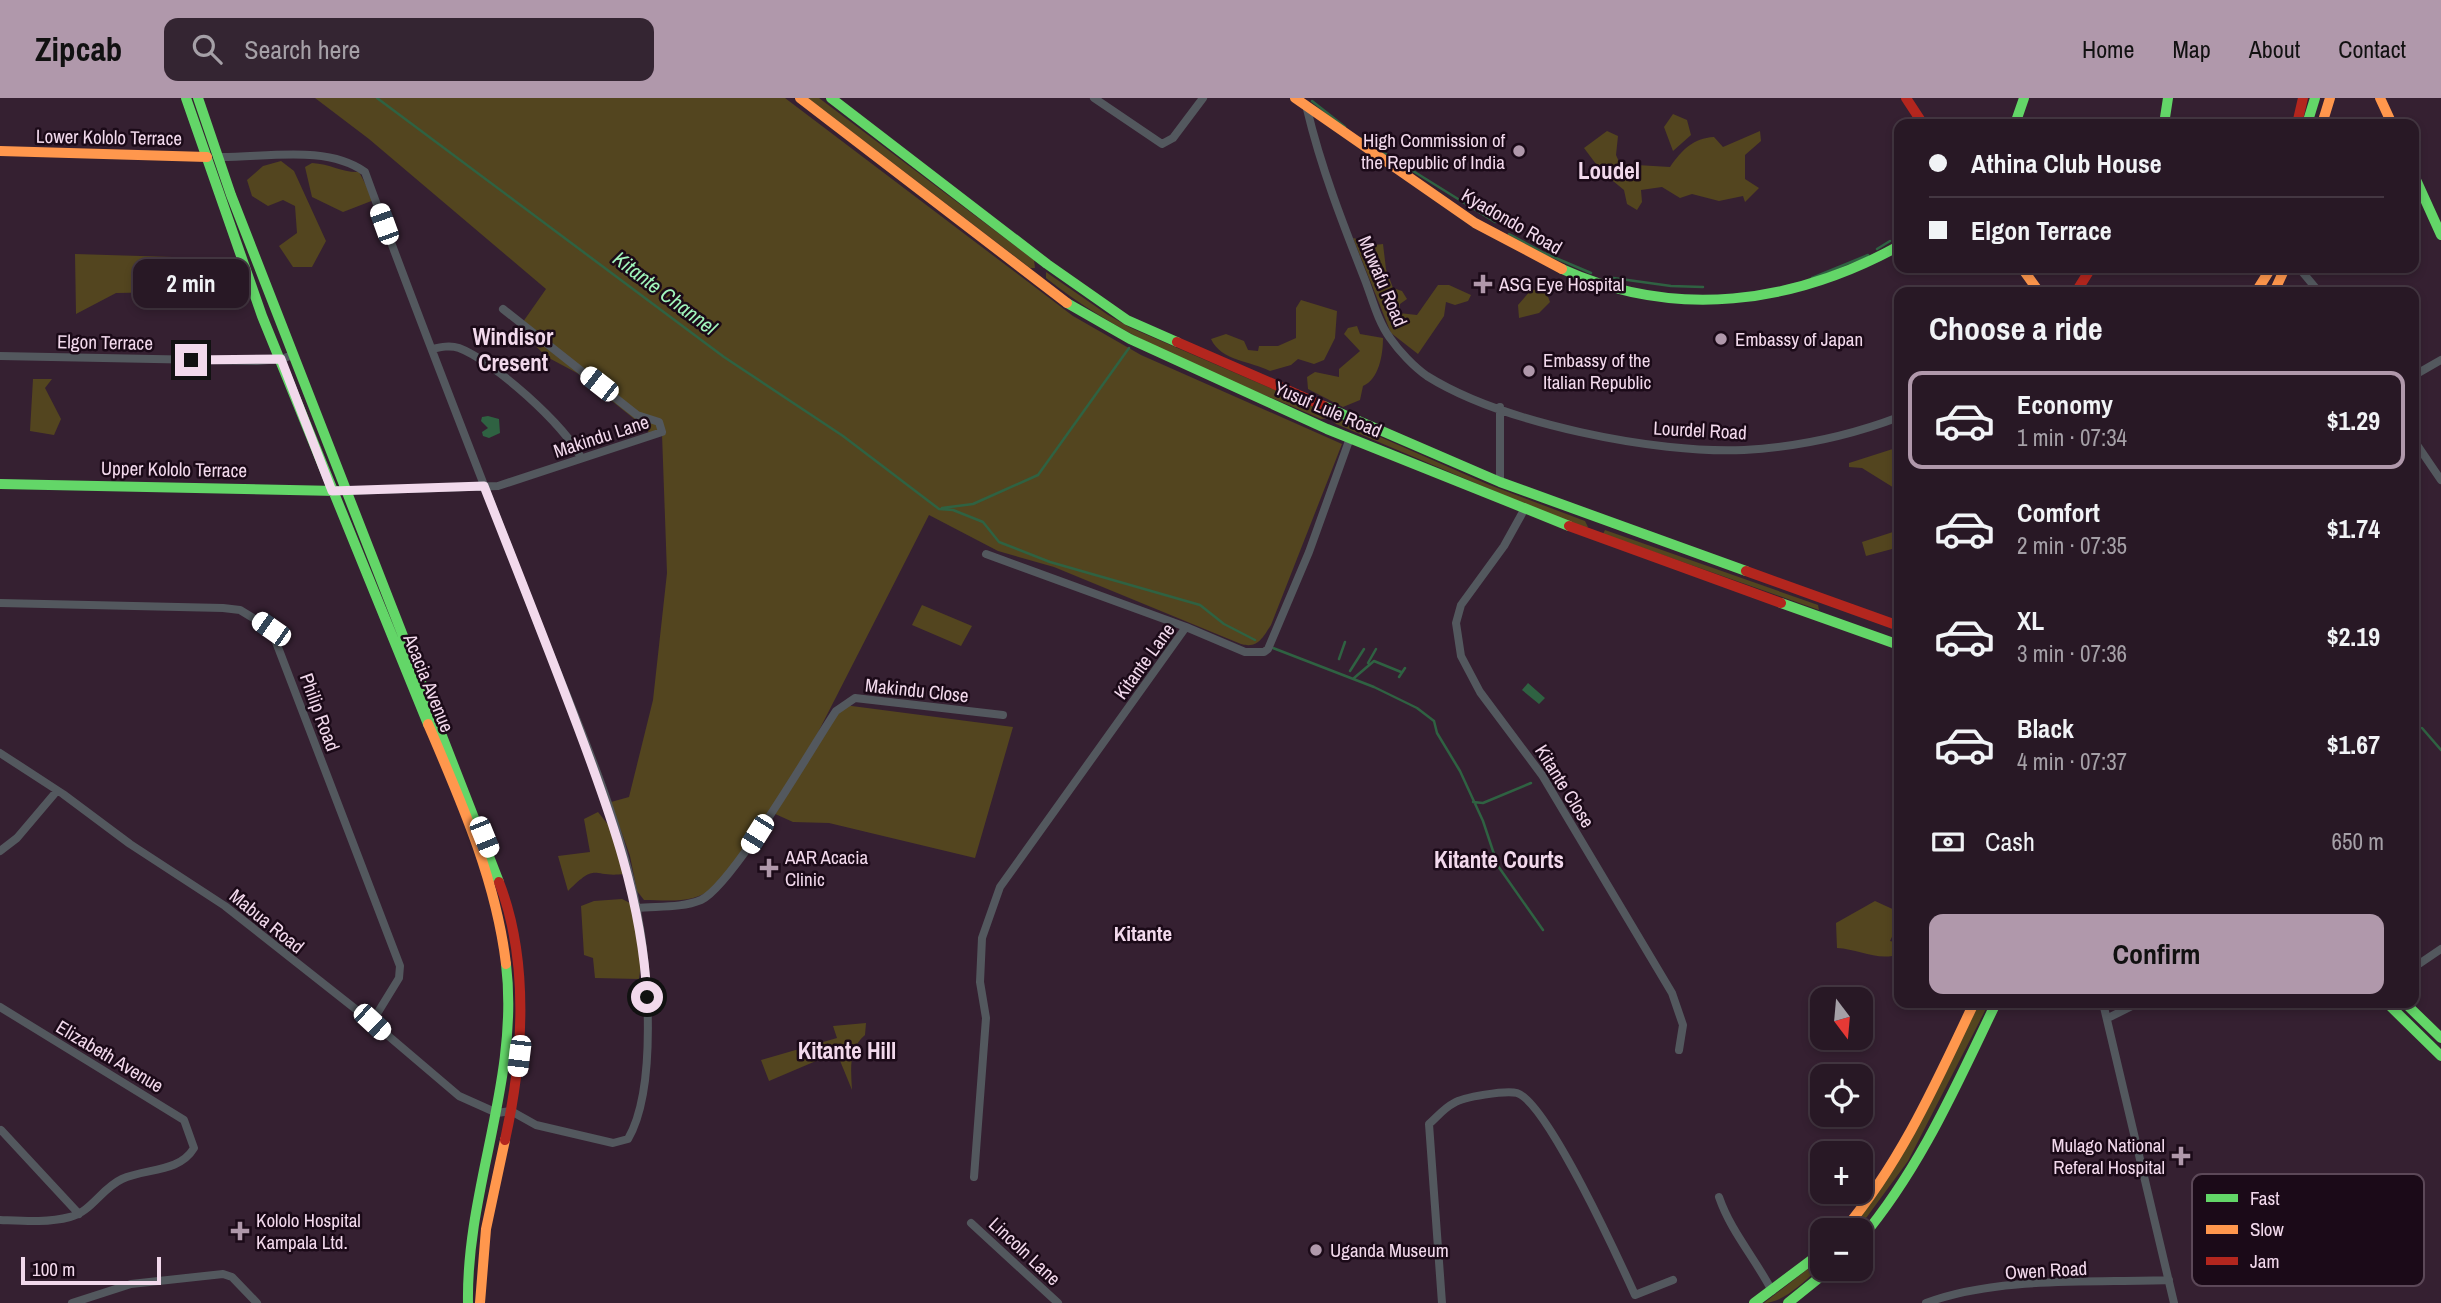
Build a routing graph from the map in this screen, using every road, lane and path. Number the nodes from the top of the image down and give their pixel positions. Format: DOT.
graph roads {
  1 [pos="186,98"];
  2 [pos="198,98"];
  3 [pos="800,98"];
  4 [pos="831,98"];
  5 [pos="1094,98"];
  6 [pos="1203,98"];
  7 [pos="1295,98"];
  8 [pos="1906,98"];
  9 [pos="2024,98"];
  10 [pos="2168,98"];
  11 [pos="2303,98"];
  12 [pos="2315,98"];
  13 [pos="2380,98"];
  14 [pos="2389,98"];
  15 [pos="2329,99"];
  16 [pos="1307,109"];
  17 [pos="1920,119"];
  18 [pos="2017,119"];
  19 [pos="2165,119"];
  20 [pos="2298,119"];
  21 [pos="2309,119"];
  22 [pos="2323,119"];
  23 [pos="2391,119"];
  24 [pos="2393,119"];
  25 [pos="0,151"];
  26 [pos="203,156"];
  27 [pos="217,157"];
  28 [pos="2419,186"];
  29 [pos="2441,235"];
  30 [pos="1894,249"];
  31 [pos="1047,264"];
  32 [pos="2303,273"];
  33 [pos="1036,279"];
  34 [pos="2315,287"];
  35 [pos="503,309"];
  36 [pos="432,349"];
  37 [pos="293,355"];
  38 [pos="0,356"];
  39 [pos="281,359"];
  40 [pos="2441,360"];
  41 [pos="2419,373"];
  42 [pos="1500,407"];
  43 [pos="1894,419"];
  44 [pos="1350,438"];
  45 [pos="2419,448"];
  46 [pos="581,458"];
  47 [pos="2441,480"];
  48 [pos="1500,482"];
  49 [pos="0,484"];
  50 [pos="484,486"];
  51 [pos="332,491"];
  52 [pos="347,491"];
  53 [pos="1524,510"];
  54 [pos="1601,521"];
  55 [pos="1596,538"];
  56 [pos="986,554"];
  57 [pos="0,603"];
  58 [pos="1836,604"];
  59 [pos="1828,620"];
  60 [pos="1894,624"];
  61 [pos="1186,626"];
  62 [pos="1882,639"];
  63 [pos="1894,643"];
  64 [pos="1003,715"];
  65 [pos="0,753"];
  66 [pos="56,792"];
  67 [pos="0,851"];
  68 [pos="637,908"];
  69 [pos="2441,949"];
  70 [pos="2419,964"];
  71 [pos="0,1007"];
  72 [pos="1972,1008"];
  73 [pos="1993,1008"];
  74 [pos="2105,1008"];
  75 [pos="2128,1008"];
  76 [pos="2392,1008"];
  77 [pos="2411,1008"];
  78 [pos="2108,1018"];
  79 [pos="372,1022"];
  80 [pos="2441,1038"];
  81 [pos="1679,1050"];
  82 [pos="2441,1056"];
  83 [pos="511,1111"];
  84 [pos="497,1113"];
  85 [pos="1,1130"];
  86 [pos="1902,1151"];
  87 [pos="1918,1157"];
  88 [pos="974,1177"];
  89 [pos="1719,1197"];
  90 [pos="79,1214"];
  91 [pos="1855,1218"];
  92 [pos="0,1220"];
  93 [pos="971,1223"];
  94 [pos="1873,1226"];
  95 [pos="1810,1261"];
  96 [pos="1673,1280"];
  97 [pos="2169,1280"];
  98 [pos="1815,1281"];
  99 [pos="1772,1291"];
  100 [pos="1964,1293"];
  101 [pos="72,1303"];
  102 [pos="257,1303"];
  103 [pos="468,1303"];
  104 [pos="480,1303"];
  105 [pos="1058,1303"];
  106 [pos="1442,1303"];
  107 [pos="1754,1303"];
  108 [pos="1788,1303"];
  109 [pos="1926,1303"];
  110 [pos="1962,1303"];
  111 [pos="2174,1303"];
  1 -- 26 [label="main road, Acacia Avenue"];
  2 -- 27 [label="main road, Acacia Avenue"];
  3 -- 33 [label="main road, Yusuf Lule Road"];
  4 -- 31 [label="main road, Yusuf Lule Road"];
  5 -- 6 [label="street"];
  7 -- 16 [label="main road, Kyadondo Road"];
  8 -- 17 [label="main road"];
  9 -- 18 [label="main road"];
  10 -- 19 [label="main road"];
  11 -- 20 [label="main road"];
  12 -- 21 [label="main road"];
  13 -- 23 [label="main road"];
  14 -- 24 [label="main road"];
  15 -- 22 [label="main road"];
  16 -- 30 [label="main road, Kyadondo Road"];
  16 -- 42 [label="street, Muwafu Road"];
  25 -- 26 [label="main road, Lower Kololo Terrace"];
  26 -- 27 [label="main road, Lower Kololo Terrace"];
  26 -- 39 [label="main road, Acacia Avenue"];
  27 -- 36 [label="street"];
  27 -- 37 [label="main road, Acacia Avenue"];
  28 -- 29 [label="main road"];
  31 -- 33 [label="main road"];
  31 -- 48 [label="main road, Yusuf Lule Road"];
  32 -- 34 [label="street"];
  33 -- 44 [label="main road, Yusuf Lule Road"];
  35 -- 46 [label="street, Makindu Lane"];
  36 -- 46 [label="street"];
  36 -- 50 [label="street"];
  37 -- 39 [label="street, Elgon Terrace"];
  37 -- 52 [label="main road, Acacia Avenue"];
  38 -- 39 [label="street, Elgon Terrace"];
  39 -- 51 [label="main road, Acacia Avenue"];
  40 -- 41 [label="street"];
  42 -- 43 [label="street, Lourdel Road"];
  42 -- 48 [label="street"];
  44 -- 53 [label="main road, Yusuf Lule Road"];
  44 -- 61 [label="street, Kitante Lane"];
  45 -- 47 [label="street"];
  46 -- 50 [label="street, Makindu Lane"];
  48 -- 54 [label="main road, Yusuf Lule Road"];
  49 -- 51 [label="main road, Upper Kololo Terrace"];
  50 -- 52 [label="street, Makindu Lane"];
  50 -- 68 [label="street"];
  51 -- 52 [label="main road, Upper Kololo Terrace"];
  51 -- 84 [label="main road, Acacia Avenue"];
  52 -- 83 [label="main road, Acacia Avenue"];
  53 -- 55 [label="main road, Yusuf Lule Road"];
  53 -- 81 [label="street, Kitante Close"];
  54 -- 55 [label="main road"];
  54 -- 58 [label="main road, Yusuf Lule Road"];
  55 -- 59 [label="main road, Yusuf Lule Road"];
  56 -- 61 [label="street"];
  57 -- 79 [label="street, Philip Road"];
  58 -- 59 [label="main road"];
  58 -- 60 [label="main road, Yusuf Lule Road"];
  59 -- 62 [label="main road, Yusuf Lule Road"];
  60 -- 62 [label="main road"];
  61 -- 88 [label="street, Kitante Lane"];
  62 -- 63 [label="main road, Yusuf Lule Road"];
  64 -- 68 [label="street, Makindu Close"];
  65 -- 66 [label="street, Mabua Road"];
  66 -- 67 [label="street"];
  66 -- 79 [label="street, Mabua Road"];
  68 -- 83 [label="street"];
  69 -- 70 [label="street"];
  71 -- 90 [label="street, Elizabeth Avenue"];
  72 -- 86 [label="main road"];
  73 -- 87 [label="main road"];
  74 -- 78 [label="street"];
  75 -- 78 [label="street"];
  76 -- 82 [label="main road"];
  77 -- 80 [label="main road"];
  78 -- 97 [label="street"];
  79 -- 84 [label="street, Mabua Road"];
  83 -- 84 [label="street"];
  83 -- 104 [label="main road, Acacia Avenue"];
  84 -- 103 [label="main road, Acacia Avenue"];
  85 -- 90 [label="street"];
  86 -- 87 [label="main road"];
  86 -- 91 [label="main road"];
  87 -- 94 [label="main road"];
  89 -- 99 [label="street"];
  90 -- 92 [label="street"];
  93 -- 105 [label="street, Lincoln Lane"];
  95 -- 99 [label="main road"];
  96 -- 106 [label="street"];
  97 -- 100 [label="street, Owen Road"];
  97 -- 111 [label="street"];
  98 -- 108 [label="main road"];
  99 -- 107 [label="main road"];
  100 -- 109 [label="street, Owen Road"];
  100 -- 110 [label="street"];
  101 -- 102 [label="street"];
}
